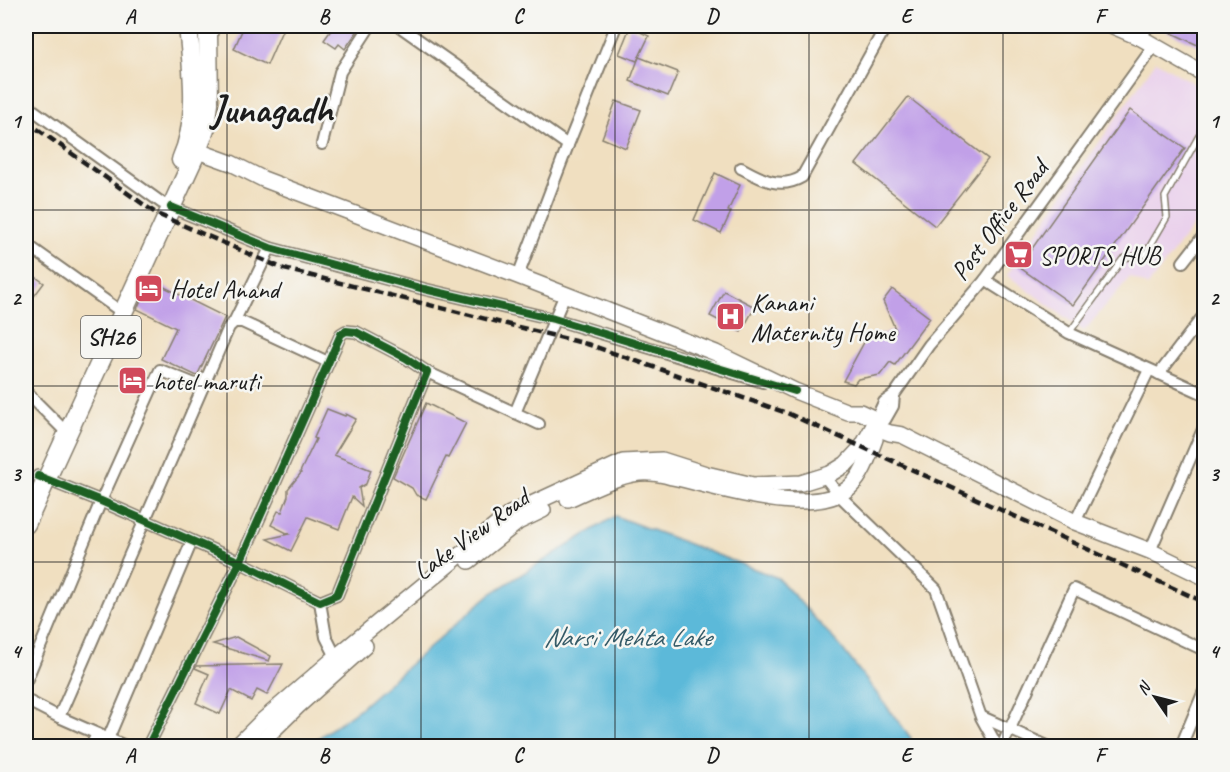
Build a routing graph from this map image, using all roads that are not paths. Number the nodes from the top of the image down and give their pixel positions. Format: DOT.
graph roads {
  1 [pos="188,26"];
  2 [pos="210,26"];
  3 [pos="370,26"];
  4 [pos="399,26"];
  5 [pos="616,26"];
  6 [pos="886,26"];
  7 [pos="1113,26"];
  8 [pos="1148,36"];
  9 [pos="1204,74"];
  10 [pos="26,105"];
  11 [pos="1204,112"];
  12 [pos="322,144"];
  13 [pos="568,145"];
  14 [pos="192,149"];
  15 [pos="741,168"];
  16 [pos="166,205"];
  17 [pos="1204,235"];
  18 [pos="26,244"];
  19 [pos="270,248"];
  20 [pos="1183,262"];
  21 [pos="518,276"];
  22 [pos="986,279"];
  23 [pos="565,294"];
  24 [pos="119,311"];
  25 [pos="1204,315"];
  26 [pos="554,319"];
  27 [pos="234,322"];
  28 [pos="1069,333"];
  29 [pos="328,362"];
  30 [pos="427,372"];
  31 [pos="1154,372"];
  32 [pos="202,387"];
  33 [pos="795,391"];
  34 [pos="26,392"];
  35 [pos="1204,394"];
  36 [pos="515,413"];
  37 [pos="539,424"];
  38 [pos="878,426"];
  39 [pos="64,430"];
  40 [pos="1203,435"];
  41 [pos="824,476"];
  42 [pos="42,478"];
  43 [pos="839,495"];
  44 [pos="101,501"];
  45 [pos="26,502"];
  46 [pos="144,520"];
  47 [pos="1075,522"];
  48 [pos="26,524"];
  49 [pos="192,541"];
  50 [pos="1150,551"];
  51 [pos="240,562"];
  52 [pos="1204,577"];
  53 [pos="320,602"];
  54 [pos="1204,650"];
  55 [pos="339,662"];
  56 [pos="26,681"];
  57 [pos="1204,691"];
  58 [pos="26,700"];
  59 [pos="59,717"];
  60 [pos="981,717"];
  61 [pos="1009,730"];
  62 [pos="97,734"];
  63 [pos="108,739"];
  64 [pos="91,747"];
  65 [pos="126,747"];
  66 [pos="148,747"];
  67 [pos="237,747"];
  68 [pos="257,747"];
  69 [pos="997,747"];
  70 [pos="1002,747"];
  71 [pos="1047,747"];
  72 [pos="1181,747"];
  1 -- 14 [label="main road, SH26"];
  2 -- 14 [label="main road, SH26"];
  3 -- 12 [label="street"];
  4 -- 13 [label="street"];
  5 -- 13 [label="street"];
  6 -- 15 [label="street"];
  7 -- 8 [label="main road"];
  8 -- 9 [label="main road"];
  8 -- 22 [label="street, Post Office Road"];
  10 -- 16 [label="street"];
  11 -- 28 [label="lane"];
  13 -- 21 [label="street"];
  14 -- 16 [label="main road, SH26"];
  14 -- 21 [label="main road"];
  16 -- 19 [label="street"];
  16 -- 24 [label="main road, SH26"];
  17 -- 20 [label="street"];
  18 -- 24 [label="street"];
  19 -- 26 [label="street"];
  19 -- 27 [label="street"];
  21 -- 23 [label="main road"];
  22 -- 28 [label="street"];
  22 -- 38 [label="street, Post Office Road"];
  23 -- 26 [label="street"];
  23 -- 33 [label="main road"];
  24 -- 39 [label="main road, SH26"];
  25 -- 31 [label="street"];
  26 -- 33 [label="street"];
  26 -- 36 [label="street"];
  27 -- 29 [label="street"];
  27 -- 32 [label="street"];
  28 -- 31 [label="street"];
  29 -- 30 [label="street"];
  29 -- 51 [label="street"];
  30 -- 36 [label="street"];
  30 -- 53 [label="street"];
  31 -- 35 [label="street"];
  31 -- 47 [label="street"];
  32 -- 44 [label="street"];
  32 -- 46 [label="street"];
  33 -- 38 [label="main road"];
  34 -- 39 [label="street"];
  36 -- 37 [label="street"];
  38 -- 41 [label="main road"];
  38 -- 43 [label="main road"];
  38 -- 47 [label="main road"];
  39 -- 42 [label="main road, SH26"];
  40 -- 50 [label="street"];
  41 -- 43 [label="street"];
  41 -- 55 [label="main road, Lake View Road"];
  42 -- 44 [label="street"];
  42 -- 45 [label="main road, SH26"];
  42 -- 48 [label="main road, SH26"];
  43 -- 55 [label="main road, Lake View Road"];
  43 -- 60 [label="street"];
  44 -- 46 [label="street"];
  44 -- 56 [label="street"];
  46 -- 49 [label="street"];
  46 -- 59 [label="street"];
  47 -- 50 [label="main road"];
  49 -- 51 [label="street"];
  49 -- 63 [label="street"];
  50 -- 52 [label="main road"];
  51 -- 53 [label="street"];
  51 -- 66 [label="street"];
  53 -- 55 [label="street"];
  54 -- 61 [label="street"];
  55 -- 67 [label="main road, Lake View Road"];
  55 -- 68 [label="main road, Lake View Road"];
  57 -- 72 [label="street"];
  58 -- 59 [label="street"];
  59 -- 62 [label="street"];
  60 -- 61 [label="street"];
  60 -- 69 [label="street"];
  61 -- 70 [label="street"];
  61 -- 71 [label="street"];
  62 -- 63 [label="street"];
  62 -- 64 [label="street"];
  63 -- 65 [label="street"];
}
